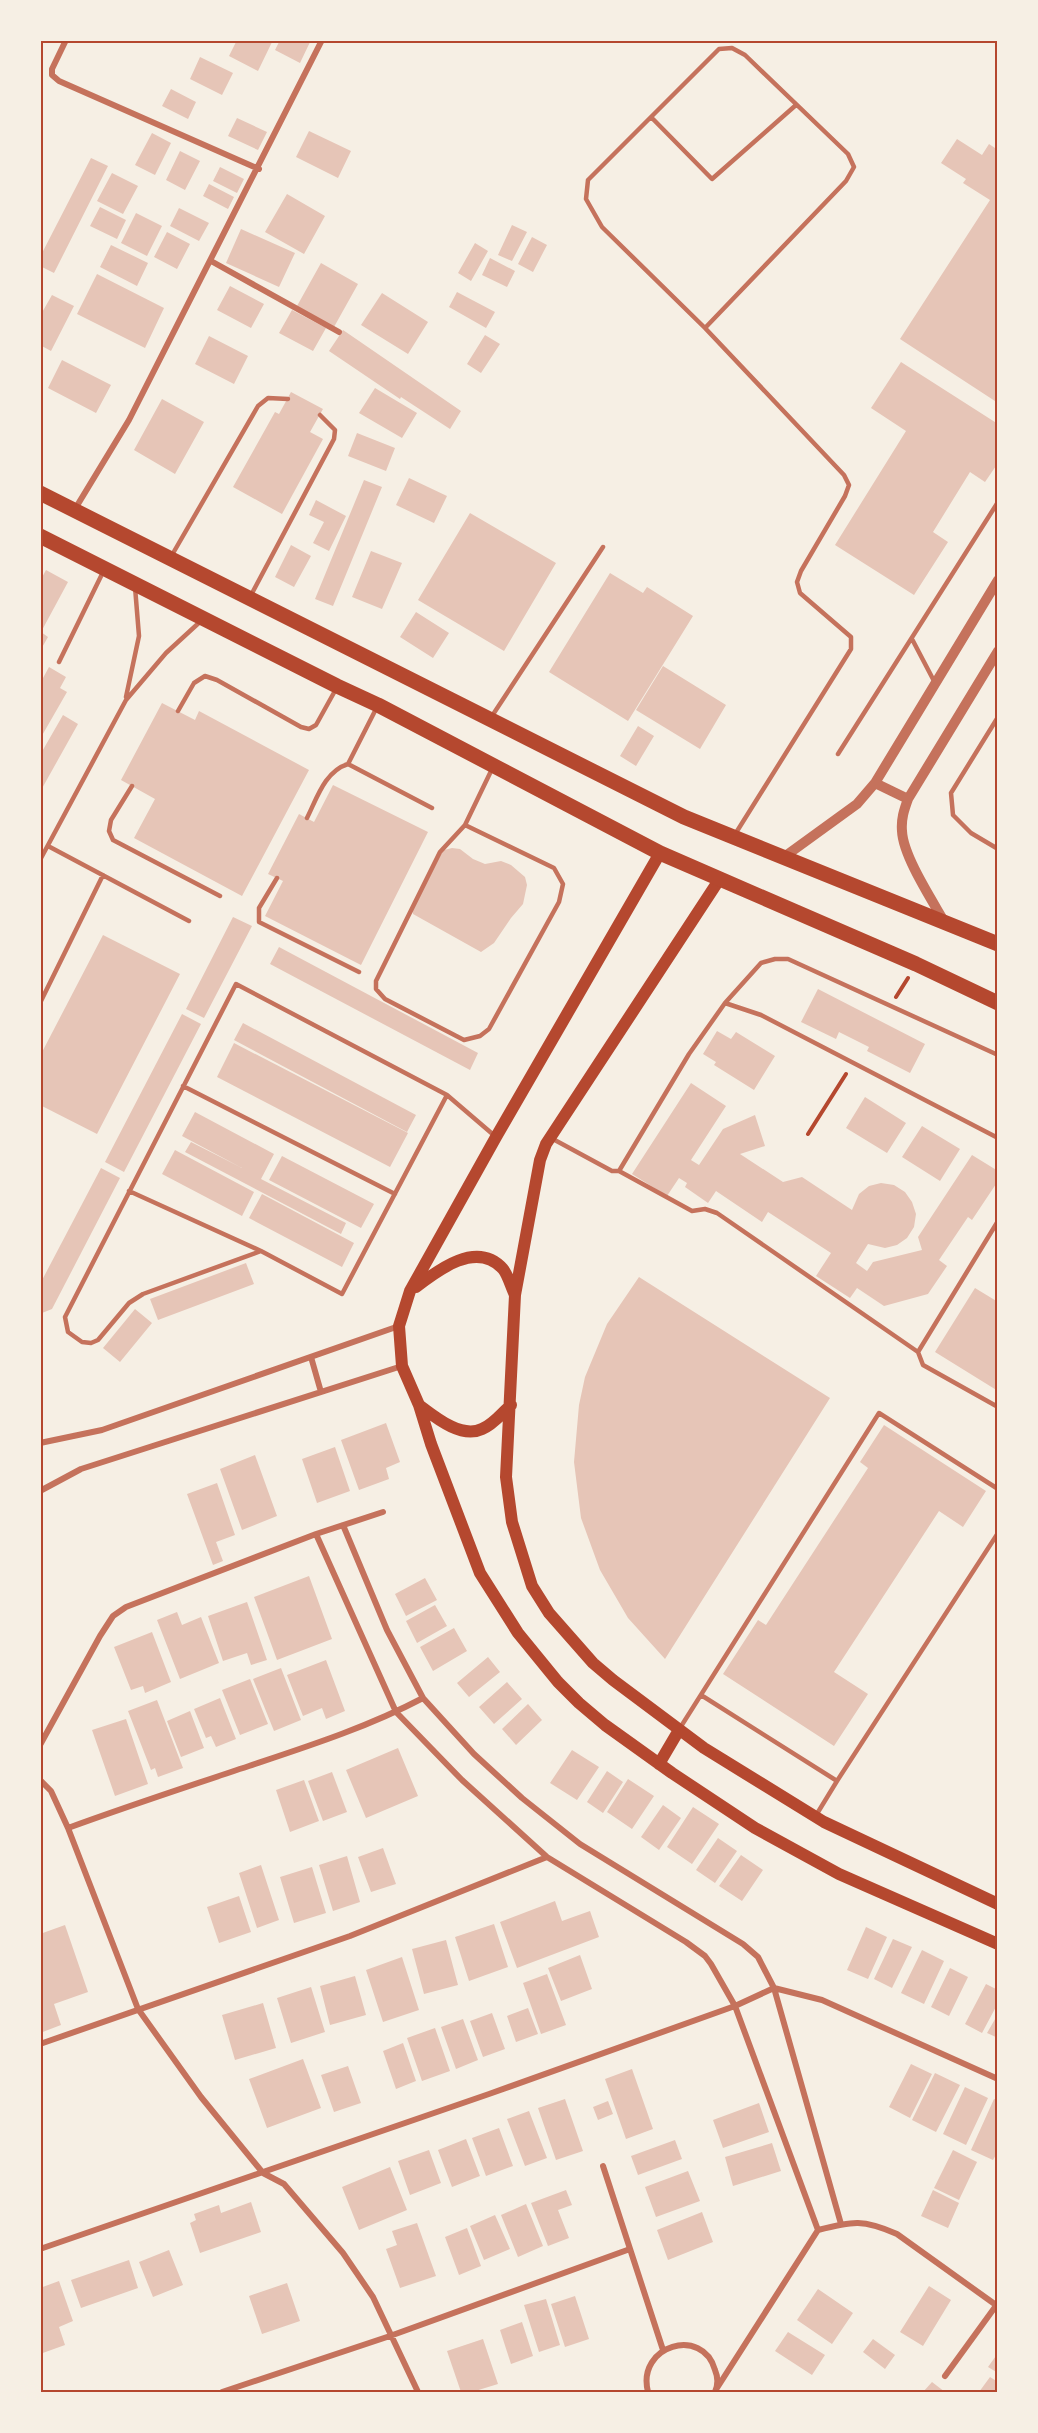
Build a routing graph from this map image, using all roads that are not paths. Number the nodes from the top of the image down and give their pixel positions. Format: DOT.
graph roads {
  1 [pos="66,40"];
  2 [pos="322,40"];
  3 [pos="796,105"];
  4 [pos="651,117"];
  5 [pos="259,169"];
  6 [pos="211,261"];
  7 [pos="705,328"];
  8 [pos="339,332"];
  9 [pos="288,399"];
  10 [pos="320,415"];
  11 [pos="40,493"];
  12 [pos="998,502"];
  13 [pos="74,510"];
  14 [pos="40,536"];
  15 [pos="603,548"];
  16 [pos="171,558"];
  17 [pos="105,568"];
  18 [pos="998,580"];
  19 [pos="135,583"];
  20 [pos="249,598"];
  21 [pos="204,619"];
  22 [pos="912,639"];
  23 [pos="998,651"];
  24 [pos="59,662"];
  25 [pos="935,684"];
  26 [pos="337,686"];
  27 [pos="126,700"];
  28 [pos="378,705"];
  29 [pos="178,711"];
  30 [pos="998,717"];
  31 [pos="490,719"];
  32 [pos="838,754"];
  33 [pos="348,764"];
  34 [pos="494,766"];
  35 [pos="876,783"];
  36 [pos="132,786"];
  37 [pos="908,799"];
  38 [pos="432,808"];
  39 [pos="307,818"];
  40 [pos="465,825"];
  41 [pos="733,838"];
  42 [pos="48,846"];
  43 [pos="998,849"];
  44 [pos="660,853"];
  45 [pos="784,857"];
  46 [pos="40,860"];
  47 [pos="103,875"];
  48 [pos="277,878"];
  49 [pos="719,880"];
  50 [pos="220,896"];
  51 [pos="189,921"];
  52 [pos="945,923"];
  53 [pos="998,944"];
  54 [pos="359,972"];
  55 [pos="40,1003"];
  56 [pos="725,1003"];
  57 [pos="998,1003"];
  58 [pos="998,1055"];
  59 [pos="183,1086"];
  60 [pos="447,1095"];
  61 [pos="496,1137"];
  62 [pos="550,1137"];
  63 [pos="998,1138"];
  64 [pos="619,1171"];
  65 [pos="129,1191"];
  66 [pos="395,1194"];
  67 [pos="998,1221"];
  68 [pos="261,1251"];
  69 [pos="410,1291"];
  70 [pos="515,1295"];
  71 [pos="399,1326"];
  72 [pos="918,1352"];
  73 [pos="311,1357"];
  74 [pos="402,1366"];
  75 [pos="321,1392"];
  76 [pos="419,1405"];
  77 [pos="511,1405"];
  78 [pos="998,1407"];
  79 [pos="40,1443"];
  80 [pos="998,1489"];
  81 [pos="40,1491"];
  82 [pos="383,1512"];
  83 [pos="343,1525"];
  84 [pos="998,1533"];
  85 [pos="316,1534"];
  86 [pos="701,1695"];
  87 [pos="423,1698"];
  88 [pos="396,1712"];
  89 [pos="679,1730"];
  90 [pos="40,1744"];
  91 [pos="659,1764"];
  92 [pos="40,1780"];
  93 [pos="837,1781"];
  94 [pos="815,1817"];
  95 [pos="68,1828"];
  96 [pos="547,1857"];
  97 [pos="998,1904"];
  98 [pos="998,1944"];
  99 [pos="774,1988"];
  100 [pos="735,2006"];
  101 [pos="138,2009"];
  102 [pos="40,2043"];
  103 [pos="998,2079"];
  104 [pos="603,2166"];
  105 [pos="263,2173"];
  106 [pos="841,2224"];
  107 [pos="818,2230"];
  108 [pos="40,2249"];
  109 [pos="630,2249"];
  110 [pos="997,2304"];
  111 [pos="390,2336"];
  112 [pos="663,2350"];
  113 [pos="945,2376"];
  114 [pos="716,2390"];
  115 [pos="222,2392"];
  116 [pos="418,2392"];
  117 [pos="648,2392"];
  1 -- 5 [label="street"];
  2 -- 5 [label="street"];
  3 -- 4 [label="lane"];
  3 -- 4 [label="lane"];
  3 -- 7 [label="lane"];
  4 -- 7 [label="lane"];
  5 -- 6 [label="street"];
  6 -- 8 [label="street"];
  6 -- 13 [label="street"];
  7 -- 41 [label="lane"];
  9 -- 16 [label="lane"];
  10 -- 20 [label="lane"];
  11 -- 13 [label="main road"];
  12 -- 22 [label="lane"];
  13 -- 16 [label="main road"];
  14 -- 17 [label="main road"];
  15 -- 31 [label="lane"];
  16 -- 20 [label="main road"];
  17 -- 19 [label="main road"];
  17 -- 24 [label="lane"];
  18 -- 25 [label="street"];
  19 -- 21 [label="main road"];
  19 -- 27 [label="lane"];
  20 -- 31 [label="main road"];
  21 -- 26 [label="main road"];
  21 -- 27 [label="lane"];
  22 -- 25 [label="lane"];
  22 -- 32 [label="lane"];
  23 -- 37 [label="street"];
  25 -- 35 [label="street"];
  26 -- 28 [label="main road"];
  26 -- 29 [label="lane"];
  27 -- 42 [label="lane"];
  28 -- 33 [label="lane"];
  28 -- 34 [label="main road"];
  30 -- 43 [label="lane"];
  31 -- 41 [label="main road"];
  33 -- 38 [label="lane"];
  33 -- 39 [label="lane"];
  34 -- 40 [label="lane"];
  34 -- 44 [label="main road"];
  35 -- 37 [label="street"];
  35 -- 45 [label="street"];
  36 -- 50 [label="lane"];
  37 -- 52 [label="street"];
  40 -- 40 [label="lane"];
  41 -- 45 [label="main road"];
  42 -- 46 [label="lane"];
  42 -- 47 [label="lane"];
  44 -- 49 [label="main road"];
  44 -- 61 [label="main road"];
  45 -- 52 [label="main road"];
  47 -- 51 [label="lane"];
  47 -- 55 [label="lane"];
  48 -- 54 [label="lane"];
  49 -- 57 [label="main road"];
  49 -- 62 [label="main road"];
  52 -- 53 [label="main road"];
  56 -- 58 [label="lane"];
  56 -- 63 [label="lane"];
  56 -- 64 [label="lane"];
  59 -- 60 [label="lane"];
  59 -- 65 [label="lane"];
  59 -- 66 [label="lane"];
  60 -- 61 [label="lane"];
  60 -- 66 [label="lane"];
  61 -- 69 [label="main road"];
  62 -- 64 [label="lane"];
  62 -- 70 [label="main road"];
  64 -- 72 [label="lane"];
  65 -- 68 [label="lane"];
  65 -- 68 [label="lane"];
  66 -- 68 [label="lane"];
  67 -- 72 [label="lane"];
  69 -- 70 [label="main road"];
  69 -- 71 [label="main road"];
  70 -- 77 [label="main road"];
  71 -- 73 [label="street"];
  71 -- 74 [label="main road"];
  72 -- 78 [label="lane"];
  73 -- 75 [label="street"];
  73 -- 79 [label="street"];
  74 -- 75 [label="street"];
  74 -- 76 [label="main road"];
  75 -- 81 [label="street"];
  76 -- 77 [label="main road"];
  76 -- 91 [label="main road"];
  77 -- 89 [label="main road"];
  80 -- 86 [label="lane"];
  82 -- 83 [label="street"];
  83 -- 85 [label="street"];
  83 -- 87 [label="street"];
  84 -- 93 [label="lane"];
  85 -- 88 [label="street"];
  85 -- 90 [label="street"];
  86 -- 89 [label="lane"];
  86 -- 93 [label="lane"];
  87 -- 88 [label="street"];
  87 -- 99 [label="street"];
  88 -- 95 [label="street"];
  88 -- 96 [label="street"];
  89 -- 91 [label="main road"];
  89 -- 94 [label="main road"];
  91 -- 98 [label="main road"];
  92 -- 95 [label="street"];
  93 -- 94 [label="lane"];
  94 -- 97 [label="main road"];
  95 -- 101 [label="street"];
  96 -- 100 [label="street"];
  96 -- 101 [label="street"];
  99 -- 100 [label="street"];
  99 -- 103 [label="street"];
  99 -- 106 [label="street"];
  100 -- 105 [label="street"];
  100 -- 107 [label="street"];
  101 -- 102 [label="street"];
  101 -- 105 [label="street"];
  104 -- 109 [label="street"];
  105 -- 108 [label="street"];
  105 -- 111 [label="street"];
  106 -- 107 [label="street"];
  106 -- 110 [label="street"];
  107 -- 114 [label="street"];
  109 -- 111 [label="street"];
  109 -- 112 [label="street"];
  110 -- 113 [label="street"];
  111 -- 115 [label="street"];
  111 -- 116 [label="street"];
  112 -- 114 [label="street"];
  112 -- 117 [label="street"];
}
